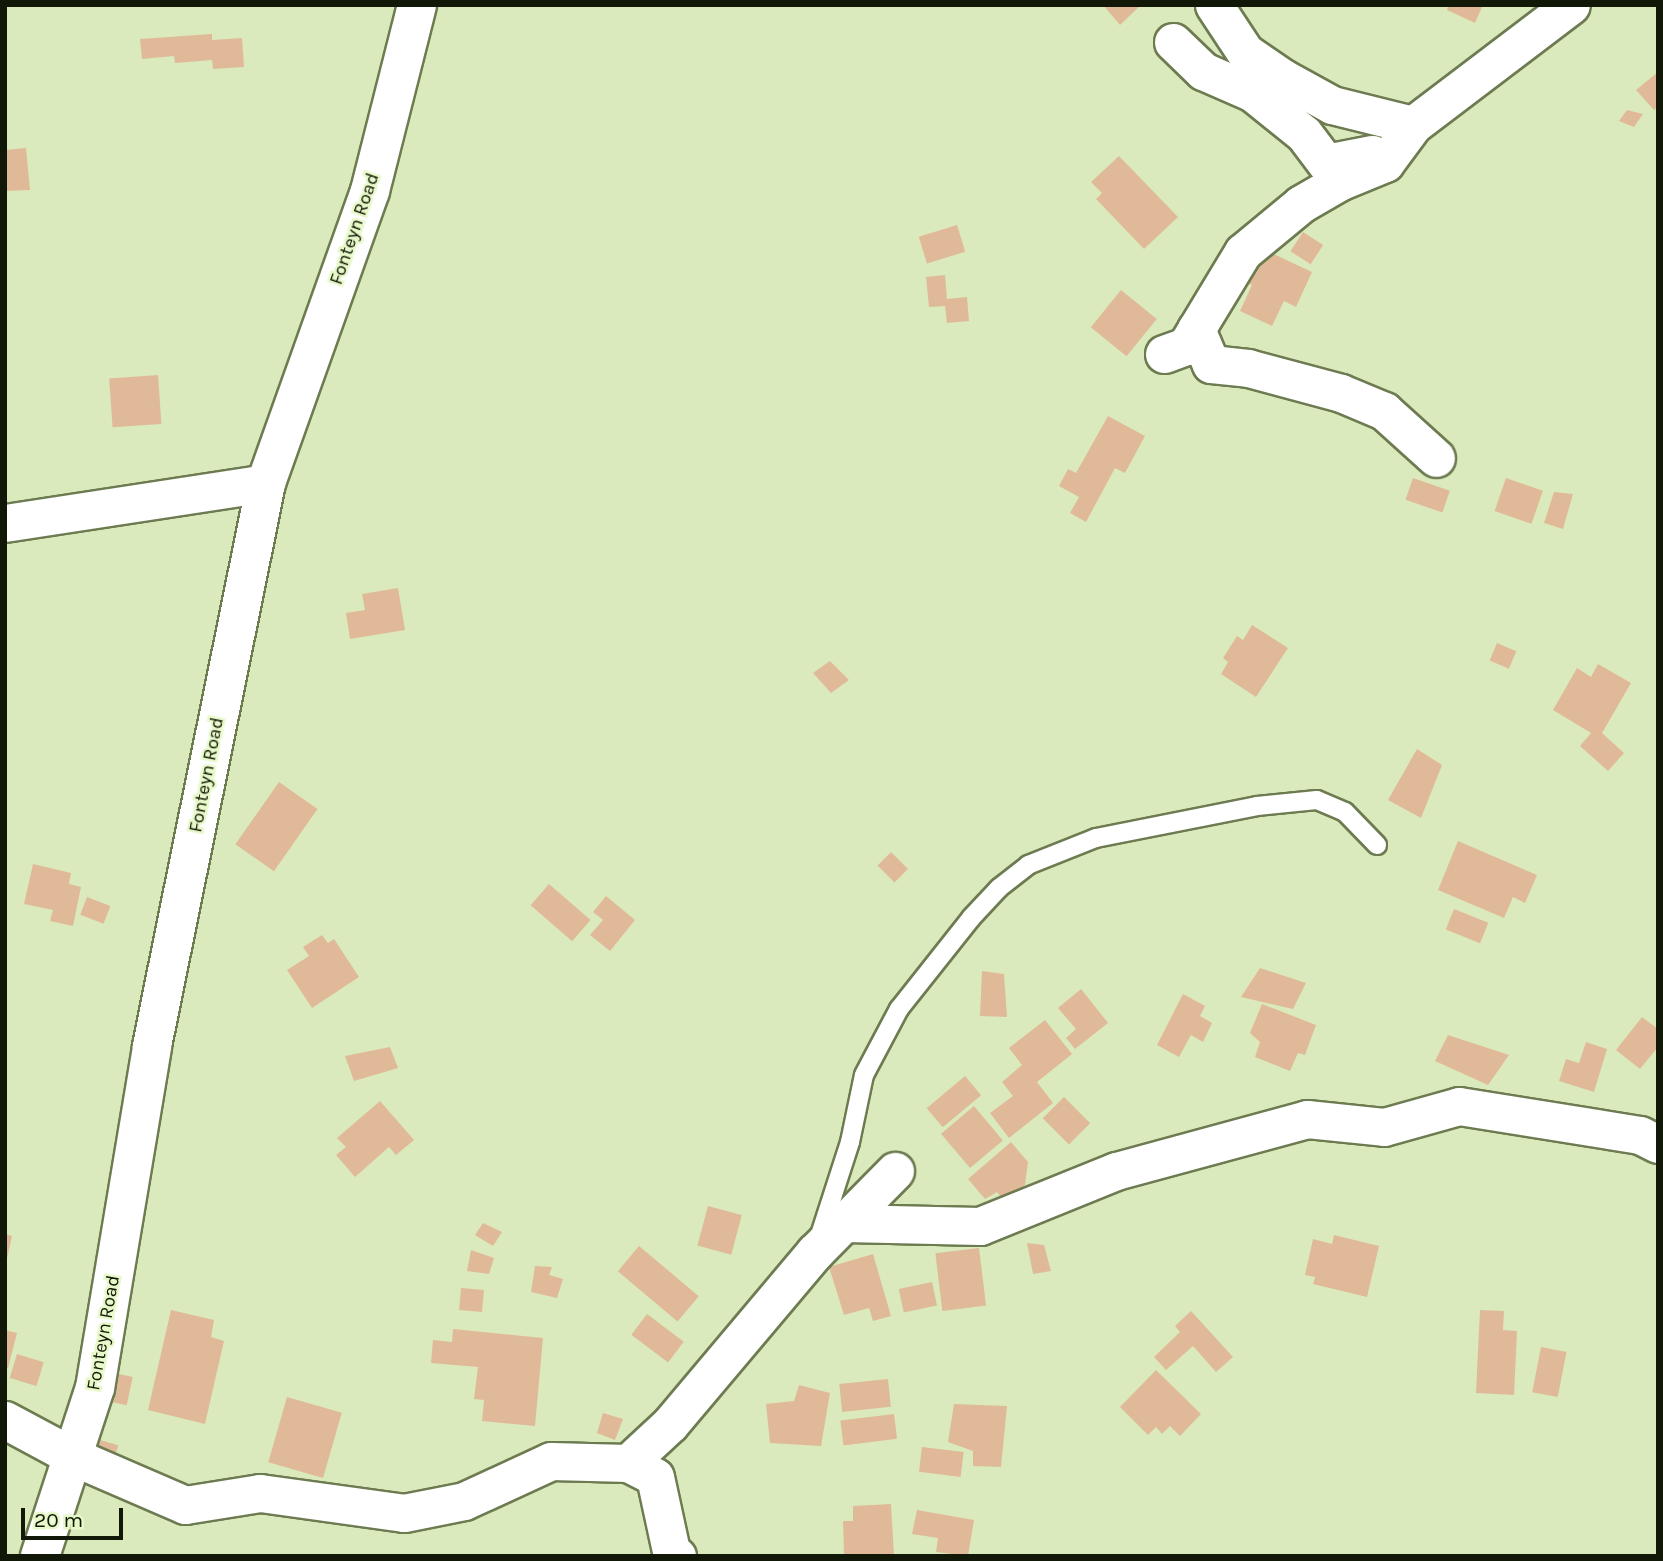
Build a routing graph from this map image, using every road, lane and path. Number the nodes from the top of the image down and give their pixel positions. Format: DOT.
graph roads {
  1 [pos="417,5"];
  2 [pos="1214,5"];
  3 [pos="1571,5"];
  4 [pos="1173,42"];
  5 [pos="1413,125"];
  6 [pos="1196,329"];
  7 [pos="1164,354"];
  8 [pos="1436,458"];
  9 [pos="266,483"];
  10 [pos="5,523"];
  11 [pos="1377,845"];
  12 [pos="1658,1144"];
  13 [pos="895,1171"];
  14 [pos="844,1223"];
  15 [pos="815,1252"];
  16 [pos="5,1420"];
  17 [pos="75,1457"];
  18 [pos="628,1463"];
  19 [pos="40,1556"];
  20 [pos="677,1556"];
  1 -- 9 [label="street, Fonteyn Road"];
  2 -- 5 [label="street"];
  3 -- 5 [label="street"];
  4 -- 5 [label="street"];
  5 -- 6 [label="street"];
  6 -- 7 [label="street"];
  6 -- 8 [label="street"];
  9 -- 10 [label="street"];
  9 -- 17 [label="street, Fonteyn Road"];
  11 -- 15 [label="lane"];
  12 -- 14 [label="street"];
  13 -- 14 [label="street"];
  14 -- 15 [label="street"];
  15 -- 18 [label="street"];
  16 -- 17 [label="street"];
  17 -- 18 [label="street"];
  17 -- 19 [label="street, Fonteyn Road"];
  18 -- 20 [label="street"];
}
